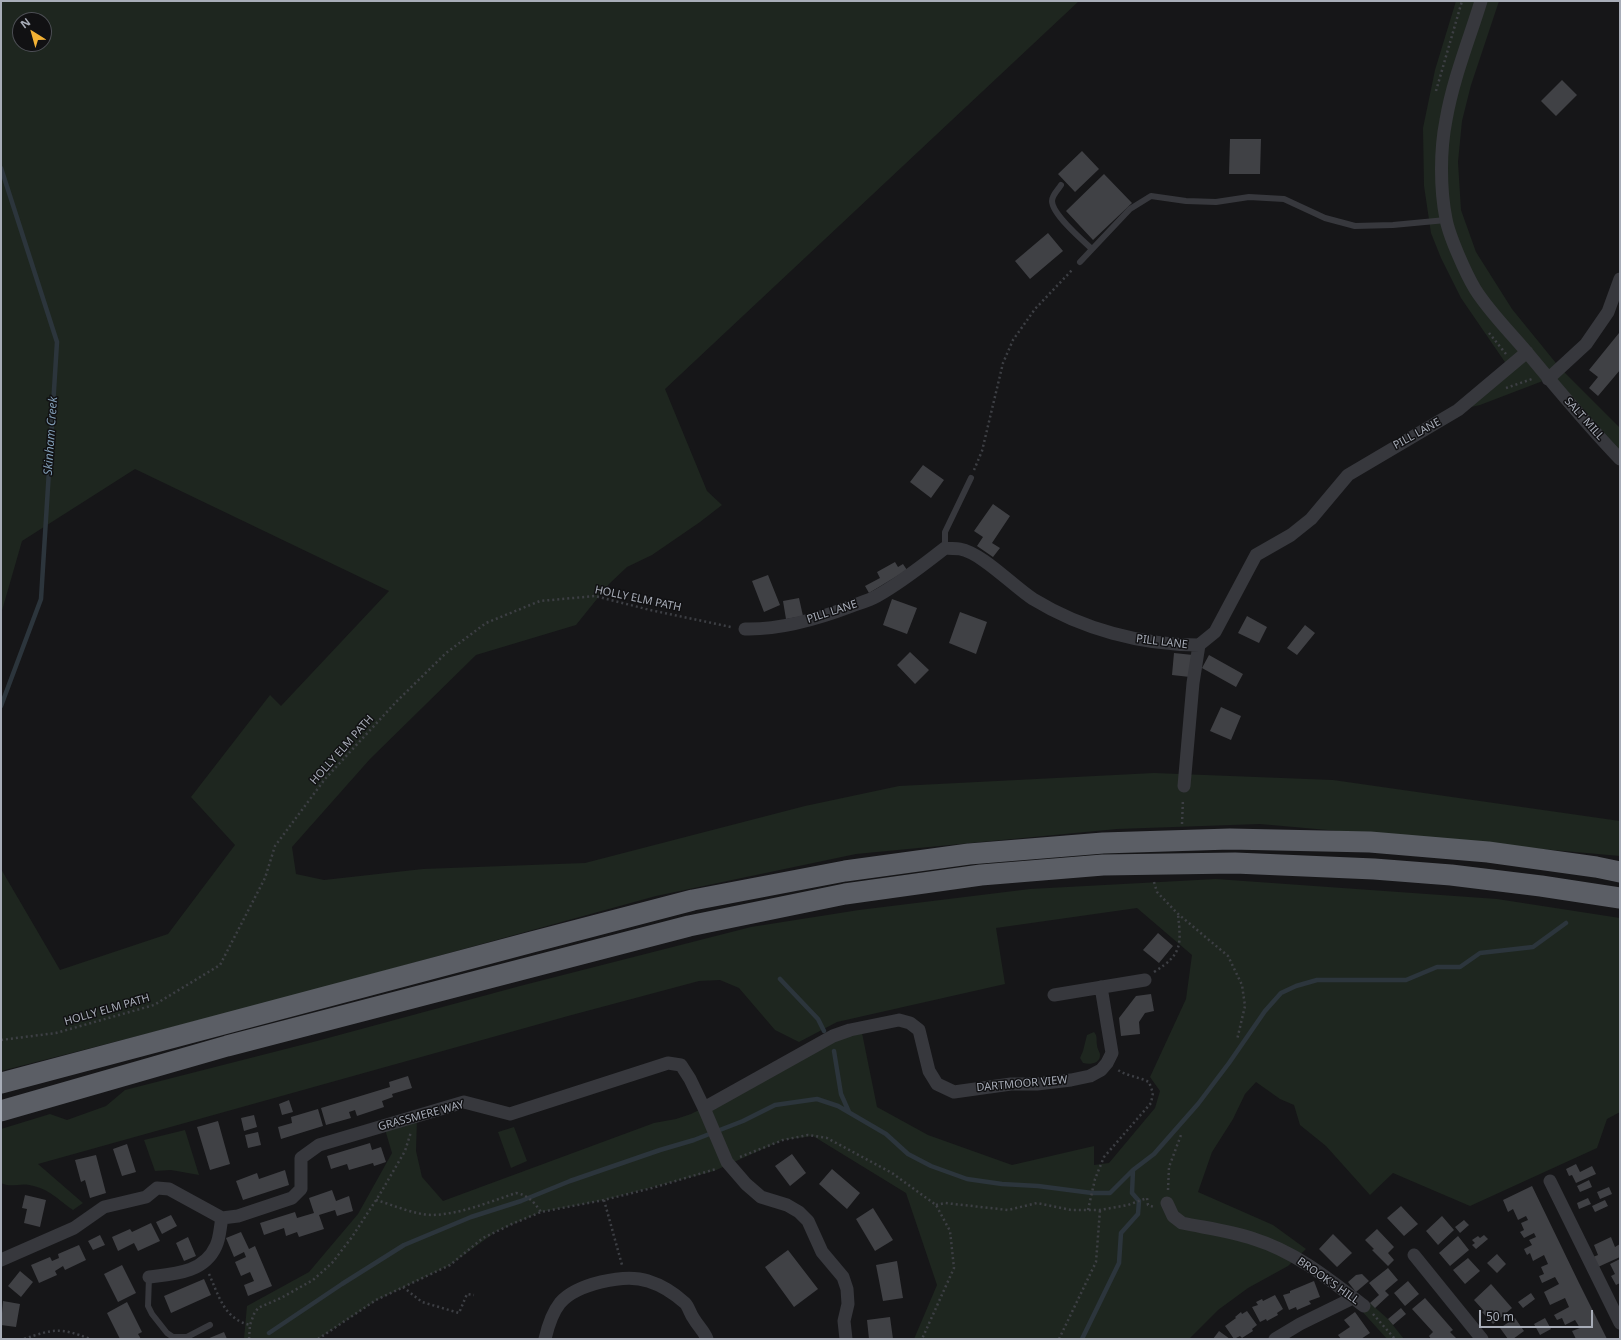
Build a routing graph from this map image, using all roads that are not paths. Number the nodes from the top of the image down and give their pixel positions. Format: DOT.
graph roads {
  1 [pos="1481,1"];
  2 [pos="1061,185"];
  3 [pos="1446,220"];
  4 [pos="1092,249"];
  5 [pos="1080,262"];
  6 [pos="1620,279"];
  7 [pos="1527,352"];
  8 [pos="1548,379"];
  9 [pos="1620,459"];
  10 [pos="971,478"];
  11 [pos="945,548"];
  12 [pos="745,630"];
  13 [pos="1199,645"];
  14 [pos="1184,786"];
  15 [pos="1620,872"];
  16 [pos="1620,898"];
  17 [pos="1145,980"];
  18 [pos="1101,987"];
  19 [pos="1054,995"];
  20 [pos="1,1083"];
  21 [pos="704,1108"];
  22 [pos="1,1111"];
  23 [pos="1550,1181"];
  24 [pos="1167,1203"];
  25 [pos="222,1218"];
  26 [pos="1413,1256"];
  27 [pos="1,1260"];
  28 [pos="149,1277"];
  29 [pos="1353,1298"];
  30 [pos="1364,1306"];
  31 [pos="1620,1323"];
  32 [pos="210,1325"];
  33 [pos="545,1339"];
  34 [pos="707,1339"];
  35 [pos="846,1339"];
  36 [pos="1275,1339"];
  37 [pos="1482,1339"];
  1 -- 3 [label="street, SALT MILL"];
  2 -- 4 [label="lane"];
  3 -- 4 [label="lane"];
  3 -- 7 [label="street, SALT MILL"];
  4 -- 5 [label="lane"];
  6 -- 8 [label="street"];
  7 -- 8 [label="street, SALT MILL"];
  7 -- 13 [label="street, PILL LANE"];
  8 -- 9 [label="street, SALT MILL"];
  10 -- 11 [label="lane"];
  11 -- 12 [label="street, PILL LANE"];
  11 -- 13 [label="street, PILL LANE"];
  13 -- 14 [label="street"];
  15 -- 20 [label="highway"];
  16 -- 22 [label="highway"];
  17 -- 18 [label="street"];
  18 -- 19 [label="street"];
  18 -- 21 [label="street, DARTMOOR VIEW"];
  21 -- 25 [label="street, GRASSMERE WAY"];
  21 -- 35 [label="street, GRASSMERE WAY"];
  23 -- 31 [label="street"];
  24 -- 29 [label="street, BROOK'S HILL"];
  25 -- 27 [label="street"];
  25 -- 28 [label="street"];
  26 -- 37 [label="street"];
  28 -- 32 [label="lane"];
  29 -- 30 [label="street, BROOK'S HILL"];
  29 -- 36 [label="street"];
  33 -- 34 [label="street"];
}
